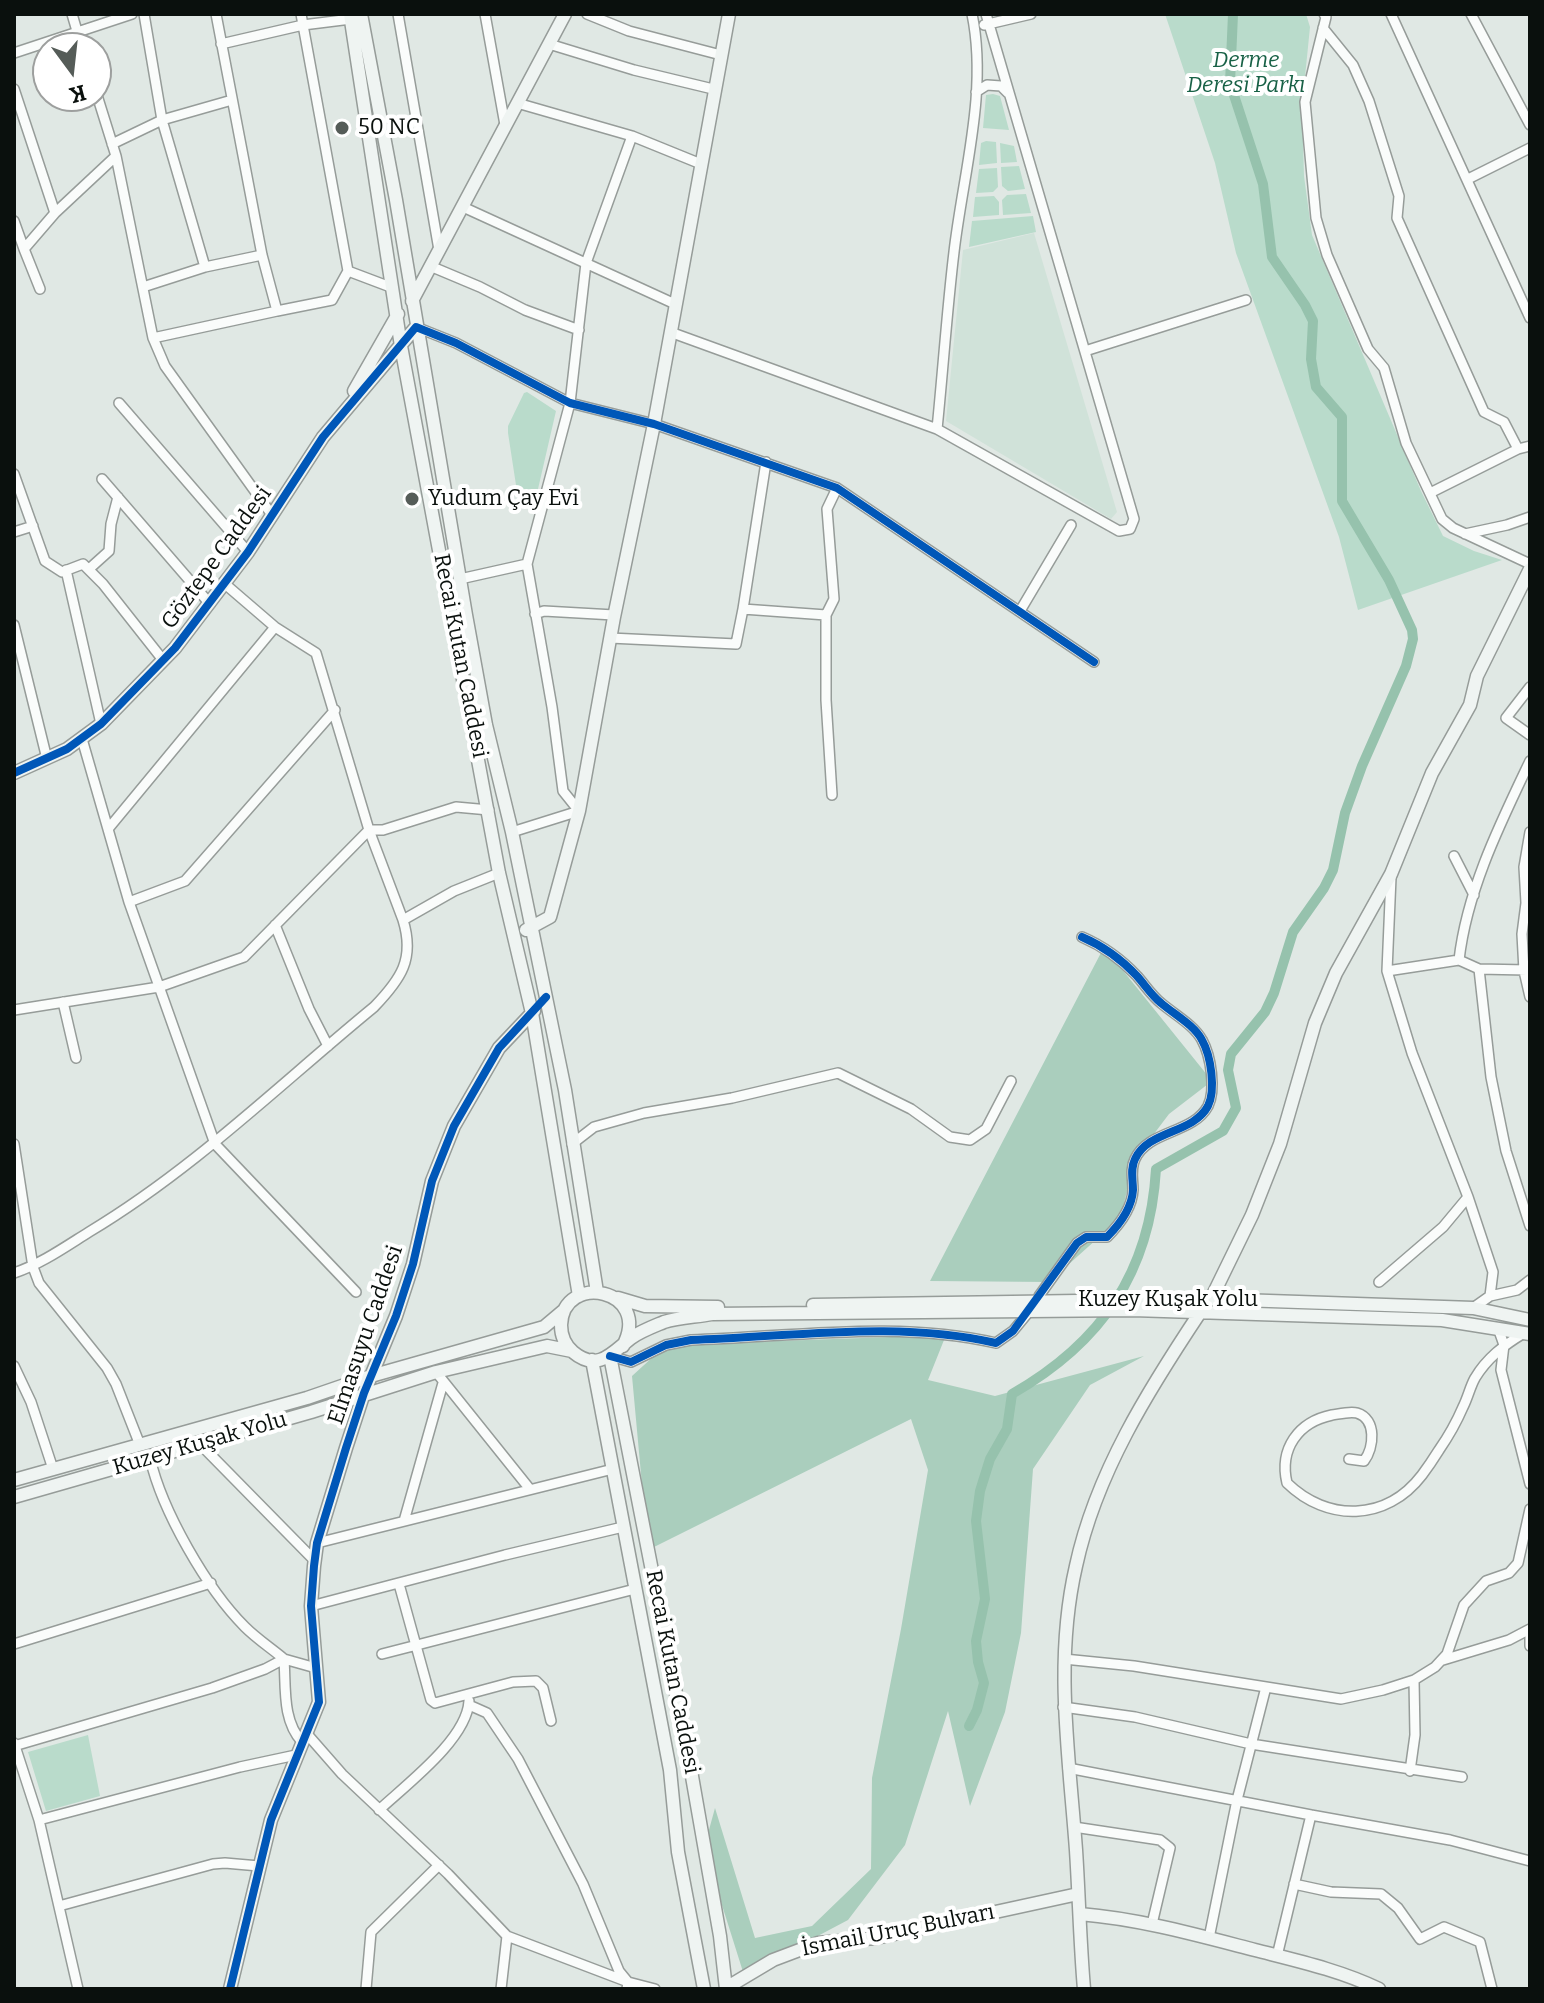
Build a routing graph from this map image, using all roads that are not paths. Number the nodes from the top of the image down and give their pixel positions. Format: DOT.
graph roads {
  1 [pos="72,14"];
  2 [pos="132,14"];
  3 [pos="144,14"];
  4 [pos="216,14"];
  5 [pos="301,14"];
  6 [pos="398,14"];
  7 [pos="485,14"];
  8 [pos="565,14"];
  9 [pos="587,14"];
  10 [pos="729,14"];
  11 [pos="972,14"];
  12 [pos="1031,14"];
  13 [pos="1391,14"];
  14 [pos="1471,14"];
  15 [pos="1327,15"];
  16 [pos="354,16"];
  17 [pos="988,18"];
  18 [pos="303,25"];
  19 [pos="975,28"];
  20 [pos="1323,28"];
  21 [pos="77,32"];
  22 [pos="221,44"];
  23 [pos="549,44"];
  24 [pos="721,55"];
  25 [pos="14,89"];
  26 [pos="713,89"];
  27 [pos="976,92"];
  28 [pos="1010,96"];
  29 [pos="232,100"];
  30 [pos="517,103"];
  31 [pos="102,112"];
  32 [pos="162,120"];
  33 [pos="505,125"];
  34 [pos="1530,125"];
  35 [pos="632,136"];
  36 [pos="112,144"];
  37 [pos="1530,148"];
  38 [pos="116,156"];
  39 [pos="701,164"];
  40 [pos="1468,179"];
  41 [pos="463,207"];
  42 [pos="55,213"];
  43 [pos="14,221"];
  44 [pos="24,249"];
  45 [pos="439,250"];
  46 [pos="262,255"];
  47 [pos="586,263"];
  48 [pos="430,266"];
  49 [pos="205,267"];
  50 [pos="348,271"];
  51 [pos="143,287"];
  52 [pos="393,288"];
  53 [pos="40,289"];
  54 [pos="1246,300"];
  55 [pos="412,301"];
  56 [pos="675,304"];
  57 [pos="277,311"];
  58 [pos="396,316"];
  59 [pos="1530,318"];
  60 [pos="416,327"];
  61 [pos="579,330"];
  62 [pos="670,332"];
  63 [pos="153,338"];
  64 [pos="401,346"];
  65 [pos="1085,351"];
  66 [pos="119,403"];
  67 [pos="570,403"];
  68 [pos="654,424"];
  69 [pos="937,429"];
  70 [pos="323,437"];
  71 [pos="1530,446"];
  72 [pos="1518,449"];
  73 [pos="766,462"];
  74 [pos="14,474"];
  75 [pos="102,479"];
  76 [pos="837,488"];
  77 [pos="1430,493"];
  78 [pos="118,497"];
  79 [pos="272,515"];
  80 [pos="1530,517"];
  81 [pos="1071,525"];
  82 [pos="33,526"];
  83 [pos="14,532"];
  84 [pos="1465,534"];
  85 [pos="248,552"];
  86 [pos="527,564"];
  87 [pos="1530,567"];
  88 [pos="89,569"];
  89 [pos="66,570"];
  90 [pos="460,579"];
  91 [pos="225,584"];
  92 [pos="210,604"];
  93 [pos="743,609"];
  94 [pos="1020,611"];
  95 [pos="535,614"];
  96 [pos="614,615"];
  97 [pos="826,615"];
  98 [pos="14,625"];
  99 [pos="275,627"];
  100 [pos="610,638"];
  101 [pos="163,660"];
  102 [pos="1094,662"];
  103 [pos="1530,687"];
  104 [pos="335,710"];
  105 [pos="101,724"];
  106 [pos="1530,735"];
  107 [pos="82,739"];
  108 [pos="47,759"];
  109 [pos="1530,761"];
  110 [pos="14,773"];
  111 [pos="832,795"];
  112 [pos="489,810"];
  113 [pos="579,811"];
  114 [pos="108,829"];
  115 [pos="369,830"];
  116 [pos="512,832"];
  117 [pos="1530,832"];
  118 [pos="1454,856"];
  119 [pos="499,873"];
  120 [pos="1391,874"];
  121 [pos="1474,895"];
  122 [pos="129,902"];
  123 [pos="403,920"];
  124 [pos="275,925"];
  125 [pos="532,928"];
  126 [pos="515,932"];
  127 [pos="1082,937"];
  128 [pos="1459,960"];
  129 [pos="1479,969"];
  130 [pos="1527,970"];
  131 [pos="1387,971"];
  132 [pos="159,987"];
  133 [pos="546,997"];
  134 [pos="1530,997"];
  135 [pos="63,1002"];
  136 [pos="14,1010"];
  137 [pos="532,1013"];
  138 [pos="328,1046"];
  139 [pos="76,1058"];
  140 [pos="1011,1081"];
  141 [pos="14,1144"];
  142 [pos="215,1144"];
  143 [pos="572,1144"];
  144 [pos="15,1160"];
  145 [pos="1468,1197"];
  146 [pos="1530,1226"];
  147 [pos="33,1267"];
  148 [pos="14,1273"];
  149 [pos="1530,1280"];
  150 [pos="1379,1282"];
  151 [pos="356,1292"];
  152 [pos="597,1292"];
  153 [pos="579,1296"];
  154 [pos="1039,1296"];
  155 [pos="1490,1296"];
  156 [pos="615,1297"];
  157 [pos="1211,1299"];
  158 [pos="1136,1304"];
  159 [pos="1090,1305"];
  160 [pos="1473,1308"];
  161 [pos="565,1309"];
  162 [pos="1201,1311"];
  163 [pos="1027,1314"];
  164 [pos="1530,1320"];
  165 [pos="1498,1328"];
  166 [pos="1527,1333"];
  167 [pos="1504,1345"];
  168 [pos="623,1346"];
  169 [pos="572,1351"];
  170 [pos="610,1356"];
  171 [pos="592,1360"];
  172 [pos="14,1366"];
  173 [pos="371,1376"];
  174 [pos="439,1377"];
  175 [pos="364,1393"];
  176 [pos="200,1444"];
  177 [pos="140,1445"];
  178 [pos="150,1458"];
  179 [pos="1349,1459"];
  180 [pos="53,1469"];
  181 [pos="613,1469"];
  182 [pos="1530,1475"];
  183 [pos="14,1480"];
  184 [pos="1530,1484"];
  185 [pos="529,1488"];
  186 [pos="14,1497"];
  187 [pos="1530,1509"];
  188 [pos="404,1521"];
  189 [pos="623,1527"];
  190 [pos="317,1543"];
  191 [pos="315,1561"];
  192 [pos="211,1583"];
  193 [pos="399,1584"];
  194 [pos="635,1589"];
  195 [pos="311,1606"];
  196 [pos="1530,1629"];
  197 [pos="1530,1637"];
  198 [pos="14,1644"];
  199 [pos="417,1645"];
  200 [pos="1530,1646"];
  201 [pos="382,1654"];
  202 [pos="284,1659"];
  203 [pos="1064,1659"];
  204 [pos="1440,1662"];
  205 [pos="316,1668"];
  206 [pos="1414,1680"];
  207 [pos="1266,1687"];
  208 [pos="469,1700"];
  209 [pos="1063,1707"];
  210 [pos="551,1721"];
  211 [pos="304,1738"];
  212 [pos="1251,1744"];
  213 [pos="14,1745"];
  214 [pos="296,1755"];
  215 [pos="1068,1768"];
  216 [pos="1410,1771"];
  217 [pos="1462,1777"];
  218 [pos="1237,1800"];
  219 [pos="379,1810"];
  220 [pos="1311,1815"];
  221 [pos="39,1820"];
  222 [pos="1074,1827"];
  223 [pos="1530,1861"];
  224 [pos="439,1865"];
  225 [pos="259,1866"];
  226 [pos="1294,1884"];
  227 [pos="1078,1894"];
  228 [pos="59,1906"];
  229 [pos="1080,1914"];
  230 [pos="1152,1924"];
  231 [pos="507,1936"];
  232 [pos="1209,1938"];
  233 [pos="1277,1956"];
  234 [pos="628,1985"];
  235 [pos="78,1989"];
  236 [pos="230,1989"];
  237 [pos="366,1989"];
  238 [pos="501,1989"];
  239 [pos="655,1989"];
  240 [pos="704,1989"];
  241 [pos="726,1989"];
  242 [pos="1084,1989"];
  243 [pos="1379,1989"];
  244 [pos="1492,1989"];
  1 -- 21 [label="street"];
  2 -- 21 [label="street"];
  3 -- 32 [label="street"];
  4 -- 22 [label="street"];
  5 -- 18 [label="street"];
  6 -- 45 [label="street"];
  7 -- 33 [label="street"];
  8 -- 23 [label="main road"];
  9 -- 24 [label="street"];
  10 -- 24 [label="main road"];
  11 -- 19 [label="street"];
  12 -- 17 [label="street"];
  13 -- 40 [label="street"];
  14 -- 34 [label="street"];
  15 -- 20 [label="street"];
  16 -- 18 [label="street"];
  16 -- 52 [label="main road, Recai Kutan Caddesi"];
  16 -- 55 [label="main road, Recai Kutan Caddesi"];
  17 -- 19 [label="street"];
  17 -- 28 [label="street"];
  18 -- 22 [label="street"];
  18 -- 50 [label="street"];
  19 -- 27 [label="street"];
  20 -- 72 [label="street"];
  20 -- 77 [label="street"];
  22 -- 29 [label="street"];
  23 -- 26 [label="street"];
  23 -- 30 [label="main road"];
  24 -- 26 [label="main road"];
  25 -- 42 [label="street"];
  26 -- 39 [label="main road"];
  27 -- 28 [label="street"];
  27 -- 69 [label="street"];
  28 -- 65 [label="street"];
  29 -- 32 [label="street"];
  29 -- 46 [label="street"];
  30 -- 33 [label="main road"];
  30 -- 35 [label="street"];
  31 -- 36 [label="street"];
  32 -- 36 [label="street"];
  32 -- 49 [label="street"];
  33 -- 41 [label="main road"];
  35 -- 39 [label="street"];
  35 -- 47 [label="street"];
  36 -- 38 [label="street"];
  37 -- 40 [label="street"];
  38 -- 42 [label="street"];
  38 -- 51 [label="street"];
  39 -- 56 [label="main road"];
  40 -- 59 [label="street"];
  41 -- 45 [label="main road"];
  41 -- 47 [label="street"];
  42 -- 44 [label="street"];
  43 -- 44 [label="street"];
  44 -- 53 [label="street"];
  45 -- 48 [label="main road"];
  46 -- 49 [label="street"];
  46 -- 57 [label="street"];
  47 -- 56 [label="street"];
  47 -- 61 [label="street"];
  48 -- 55 [label="main road"];
  48 -- 61 [label="street"];
  49 -- 51 [label="street"];
  50 -- 52 [label="street"];
  50 -- 57 [label="street"];
  51 -- 63 [label="street"];
  52 -- 58 [label="main road, Recai Kutan Caddesi"];
  54 -- 65 [label="street"];
  55 -- 58 [label="main road"];
  55 -- 60 [label="main road, Recai Kutan Caddesi"];
  56 -- 62 [label="main road"];
  57 -- 63 [label="street"];
  58 -- 64 [label="main road, Recai Kutan Caddesi"];
  58 -- 70 [label="main road"];
  60 -- 64 [label="main road, Göztepe Caddesi"];
  60 -- 67 [label="street"];
  60 -- 90 [label="main road, Recai Kutan Caddesi"];
  61 -- 67 [label="street"];
  62 -- 68 [label="main road"];
  62 -- 69 [label="street"];
  63 -- 79 [label="street"];
  64 -- 70 [label="main road, Göztepe Caddesi"];
  64 -- 112 [label="main road, Recai Kutan Caddesi"];
  65 -- 69 [label="street"];
  66 -- 85 [label="street"];
  67 -- 68 [label="street"];
  67 -- 86 [label="street"];
  68 -- 73 [label="street"];
  68 -- 96 [label="main road"];
  70 -- 79 [label="main road, Göztepe Caddesi"];
  71 -- 72 [label="street"];
  72 -- 77 [label="street"];
  73 -- 76 [label="street"];
  73 -- 93 [label="street"];
  74 -- 82 [label="street"];
  75 -- 78 [label="street"];
  76 -- 94 [label="street"];
  76 -- 97 [label="street"];
  77 -- 84 [label="street"];
  78 -- 88 [label="street"];
  78 -- 92 [label="street"];
  79 -- 85 [label="main road, Göztepe Caddesi"];
  80 -- 84 [label="street"];
  81 -- 94 [label="street"];
  82 -- 83 [label="street"];
  82 -- 89 [label="street"];
  84 -- 87 [label="street"];
  85 -- 91 [label="main road, Göztepe Caddesi"];
  86 -- 90 [label="street"];
  86 -- 95 [label="street"];
  87 -- 120 [label="main road"];
  88 -- 89 [label="street"];
  88 -- 101 [label="street"];
  89 -- 105 [label="street"];
  90 -- 116 [label="main road, Recai Kutan Caddesi"];
  91 -- 92 [label="main road, Göztepe Caddesi"];
  91 -- 99 [label="street"];
  92 -- 101 [label="main road, Göztepe Caddesi"];
  93 -- 97 [label="street"];
  93 -- 100 [label="street"];
  94 -- 102 [label="street"];
  95 -- 96 [label="street"];
  95 -- 113 [label="street"];
  96 -- 100 [label="main road"];
  97 -- 111 [label="street"];
  98 -- 108 [label="street"];
  99 -- 104 [label="street"];
  99 -- 114 [label="street"];
  100 -- 113 [label="main road"];
  101 -- 105 [label="main road, Göztepe Caddesi"];
  103 -- 106 [label="street"];
  104 -- 115 [label="street"];
  104 -- 122 [label="street"];
  105 -- 107 [label="main road, Göztepe Caddesi"];
  107 -- 108 [label="main road, Göztepe Caddesi"];
  107 -- 114 [label="street"];
  108 -- 110 [label="main road, Göztepe Caddesi"];
  109 -- 121 [label="street"];
  112 -- 115 [label="street"];
  112 -- 119 [label="main road, Recai Kutan Caddesi"];
  113 -- 116 [label="street"];
  113 -- 125 [label="main road"];
  114 -- 122 [label="street"];
  115 -- 123 [label="street"];
  115 -- 124 [label="street"];
  116 -- 125 [label="main road, Recai Kutan Caddesi"];
  117 -- 130 [label="street"];
  118 -- 121 [label="street"];
  119 -- 123 [label="street"];
  119 -- 126 [label="main road, Recai Kutan Caddesi"];
  120 -- 131 [label="street"];
  120 -- 157 [label="main road"];
  121 -- 128 [label="street"];
  122 -- 132 [label="street"];
  123 -- 138 [label="street"];
  124 -- 132 [label="street"];
  124 -- 138 [label="street"];
  125 -- 126 [label="main road"];
  125 -- 133 [label="main road, Recai Kutan Caddesi"];
  126 -- 137 [label="main road, Recai Kutan Caddesi"];
  127 -- 154 [label="street"];
  128 -- 129 [label="street"];
  128 -- 131 [label="street"];
  129 -- 130 [label="street"];
  129 -- 146 [label="street"];
  130 -- 134 [label="street"];
  131 -- 145 [label="street"];
  132 -- 135 [label="street"];
  132 -- 142 [label="street"];
  133 -- 137 [label="main road, Elmasuyu Caddesi"];
  133 -- 143 [label="main road, Recai Kutan Caddesi"];
  135 -- 136 [label="street"];
  135 -- 139 [label="street"];
  137 -- 153 [label="main road, Recai Kutan Caddesi"];
  137 -- 173 [label="main road, Elmasuyu Caddesi"];
  138 -- 142 [label="street"];
  140 -- 143 [label="street"];
  141 -- 144 [label="street"];
  142 -- 147 [label="street"];
  142 -- 151 [label="street"];
  143 -- 152 [label="main road, Recai Kutan Caddesi"];
  144 -- 147 [label="street"];
  145 -- 150 [label="street"];
  145 -- 155 [label="street"];
  147 -- 148 [label="street"];
  147 -- 177 [label="street"];
  149 -- 155 [label="street"];
  152 -- 153 [label="main road"];
  152 -- 156 [label="main road"];
  153 -- 161 [label="main road"];
  155 -- 160 [label="street"];
  156 -- 159 [label="main road, Kuzey Kuşak Yolu"];
  156 -- 168 [label="main road"];
  157 -- 158 [label="main road, Kuzey Kuşak Yolu"];
  157 -- 160 [label="main road, Kuzey Kuşak Yolu"];
  158 -- 159 [label="main road, Kuzey Kuşak Yolu"];
  158 -- 162 [label="main road, Kuzey Kuşak Yolu"];
  159 -- 168 [label="main road, Kuzey Kuşak Yolu"];
  160 -- 164 [label="main road, Kuzey Kuşak Yolu"];
  161 -- 169 [label="main road"];
  161 -- 173 [label="main road, Kuzey Kuşak Yolu"];
  162 -- 165 [label="main road, Kuzey Kuşak Yolu"];
  162 -- 203 [label="main road"];
  163 -- 170 [label="street"];
  165 -- 166 [label="main road, Kuzey Kuşak Yolu"];
  165 -- 167 [label="street"];
  166 -- 167 [label="street"];
  167 -- 179 [label="street"];
  167 -- 182 [label="street"];
  168 -- 170 [label="main road"];
  169 -- 171 [label="main road"];
  169 -- 174 [label="main road, Kuzey Kuşak Yolu"];
  170 -- 171 [label="main road"];
  170 -- 241 [label="main road, Recai Kutan Caddesi"];
  171 -- 181 [label="main road, Recai Kutan Caddesi"];
  172 -- 180 [label="street"];
  173 -- 175 [label="main road, Elmasuyu Caddesi"];
  173 -- 177 [label="main road, Kuzey Kuşak Yolu"];
  174 -- 175 [label="main road, Kuzey Kuşak Yolu"];
  174 -- 185 [label="street"];
  174 -- 188 [label="street"];
  175 -- 176 [label="main road, Kuzey Kuşak Yolu"];
  175 -- 190 [label="main road, Elmasuyu Caddesi"];
  176 -- 178 [label="main road, Kuzey Kuşak Yolu"];
  176 -- 191 [label="street"];
  177 -- 180 [label="main road, Kuzey Kuşak Yolu"];
  178 -- 186 [label="main road, Kuzey Kuşak Yolu"];
  178 -- 192 [label="street"];
  180 -- 183 [label="main road, Kuzey Kuşak Yolu"];
  181 -- 185 [label="street"];
  181 -- 189 [label="main road, Recai Kutan Caddesi"];
  182 -- 184 [label="street"];
  185 -- 188 [label="street"];
  187 -- 204 [label="street"];
  188 -- 190 [label="street"];
  189 -- 193 [label="street"];
  189 -- 194 [label="main road, Recai Kutan Caddesi"];
  190 -- 191 [label="main road, Elmasuyu Caddesi"];
  191 -- 195 [label="main road, Elmasuyu Caddesi"];
  192 -- 198 [label="street"];
  192 -- 202 [label="street"];
  193 -- 195 [label="street"];
  193 -- 199 [label="street"];
  194 -- 199 [label="street"];
  194 -- 240 [label="main road, Recai Kutan Caddesi"];
  195 -- 205 [label="main road, Elmasuyu Caddesi"];
  196 -- 204 [label="street"];
  197 -- 200 [label="street"];
  199 -- 201 [label="street"];
  199 -- 208 [label="street"];
  202 -- 205 [label="street"];
  202 -- 211 [label="street"];
  202 -- 213 [label="street"];
  203 -- 207 [label="street"];
  203 -- 209 [label="main road"];
  204 -- 206 [label="street"];
  205 -- 211 [label="main road, Elmasuyu Caddesi"];
  206 -- 207 [label="street"];
  206 -- 216 [label="street"];
  207 -- 212 [label="street"];
  208 -- 210 [label="street"];
  208 -- 219 [label="street"];
  208 -- 234 [label="street"];
  209 -- 212 [label="street"];
  209 -- 215 [label="main road"];
  211 -- 214 [label="main road, Elmasuyu Caddesi"];
  211 -- 219 [label="street"];
  212 -- 216 [label="street"];
  212 -- 218 [label="street"];
  213 -- 221 [label="street"];
  214 -- 221 [label="street"];
  214 -- 225 [label="main road, Elmasuyu Caddesi"];
  215 -- 218 [label="street"];
  215 -- 222 [label="main road"];
  216 -- 217 [label="street"];
  218 -- 220 [label="street"];
  218 -- 232 [label="street"];
  219 -- 224 [label="street"];
  220 -- 223 [label="street"];
  220 -- 226 [label="street"];
  221 -- 228 [label="street"];
  222 -- 227 [label="main road"];
  222 -- 230 [label="street"];
  224 -- 231 [label="street"];
  224 -- 237 [label="street"];
  225 -- 228 [label="street"];
  225 -- 236 [label="main road, Elmasuyu Caddesi"];
  226 -- 233 [label="street"];
  226 -- 244 [label="street"];
  227 -- 229 [label="main road"];
  227 -- 241 [label="main road, İsmail Uruç Bulvarı"];
  228 -- 235 [label="street"];
  229 -- 230 [label="main road"];
  229 -- 242 [label="main road"];
  230 -- 232 [label="main road"];
  231 -- 234 [label="street"];
  231 -- 238 [label="street"];
  232 -- 233 [label="main road"];
  233 -- 243 [label="main road"];
  234 -- 239 [label="street"];
}
